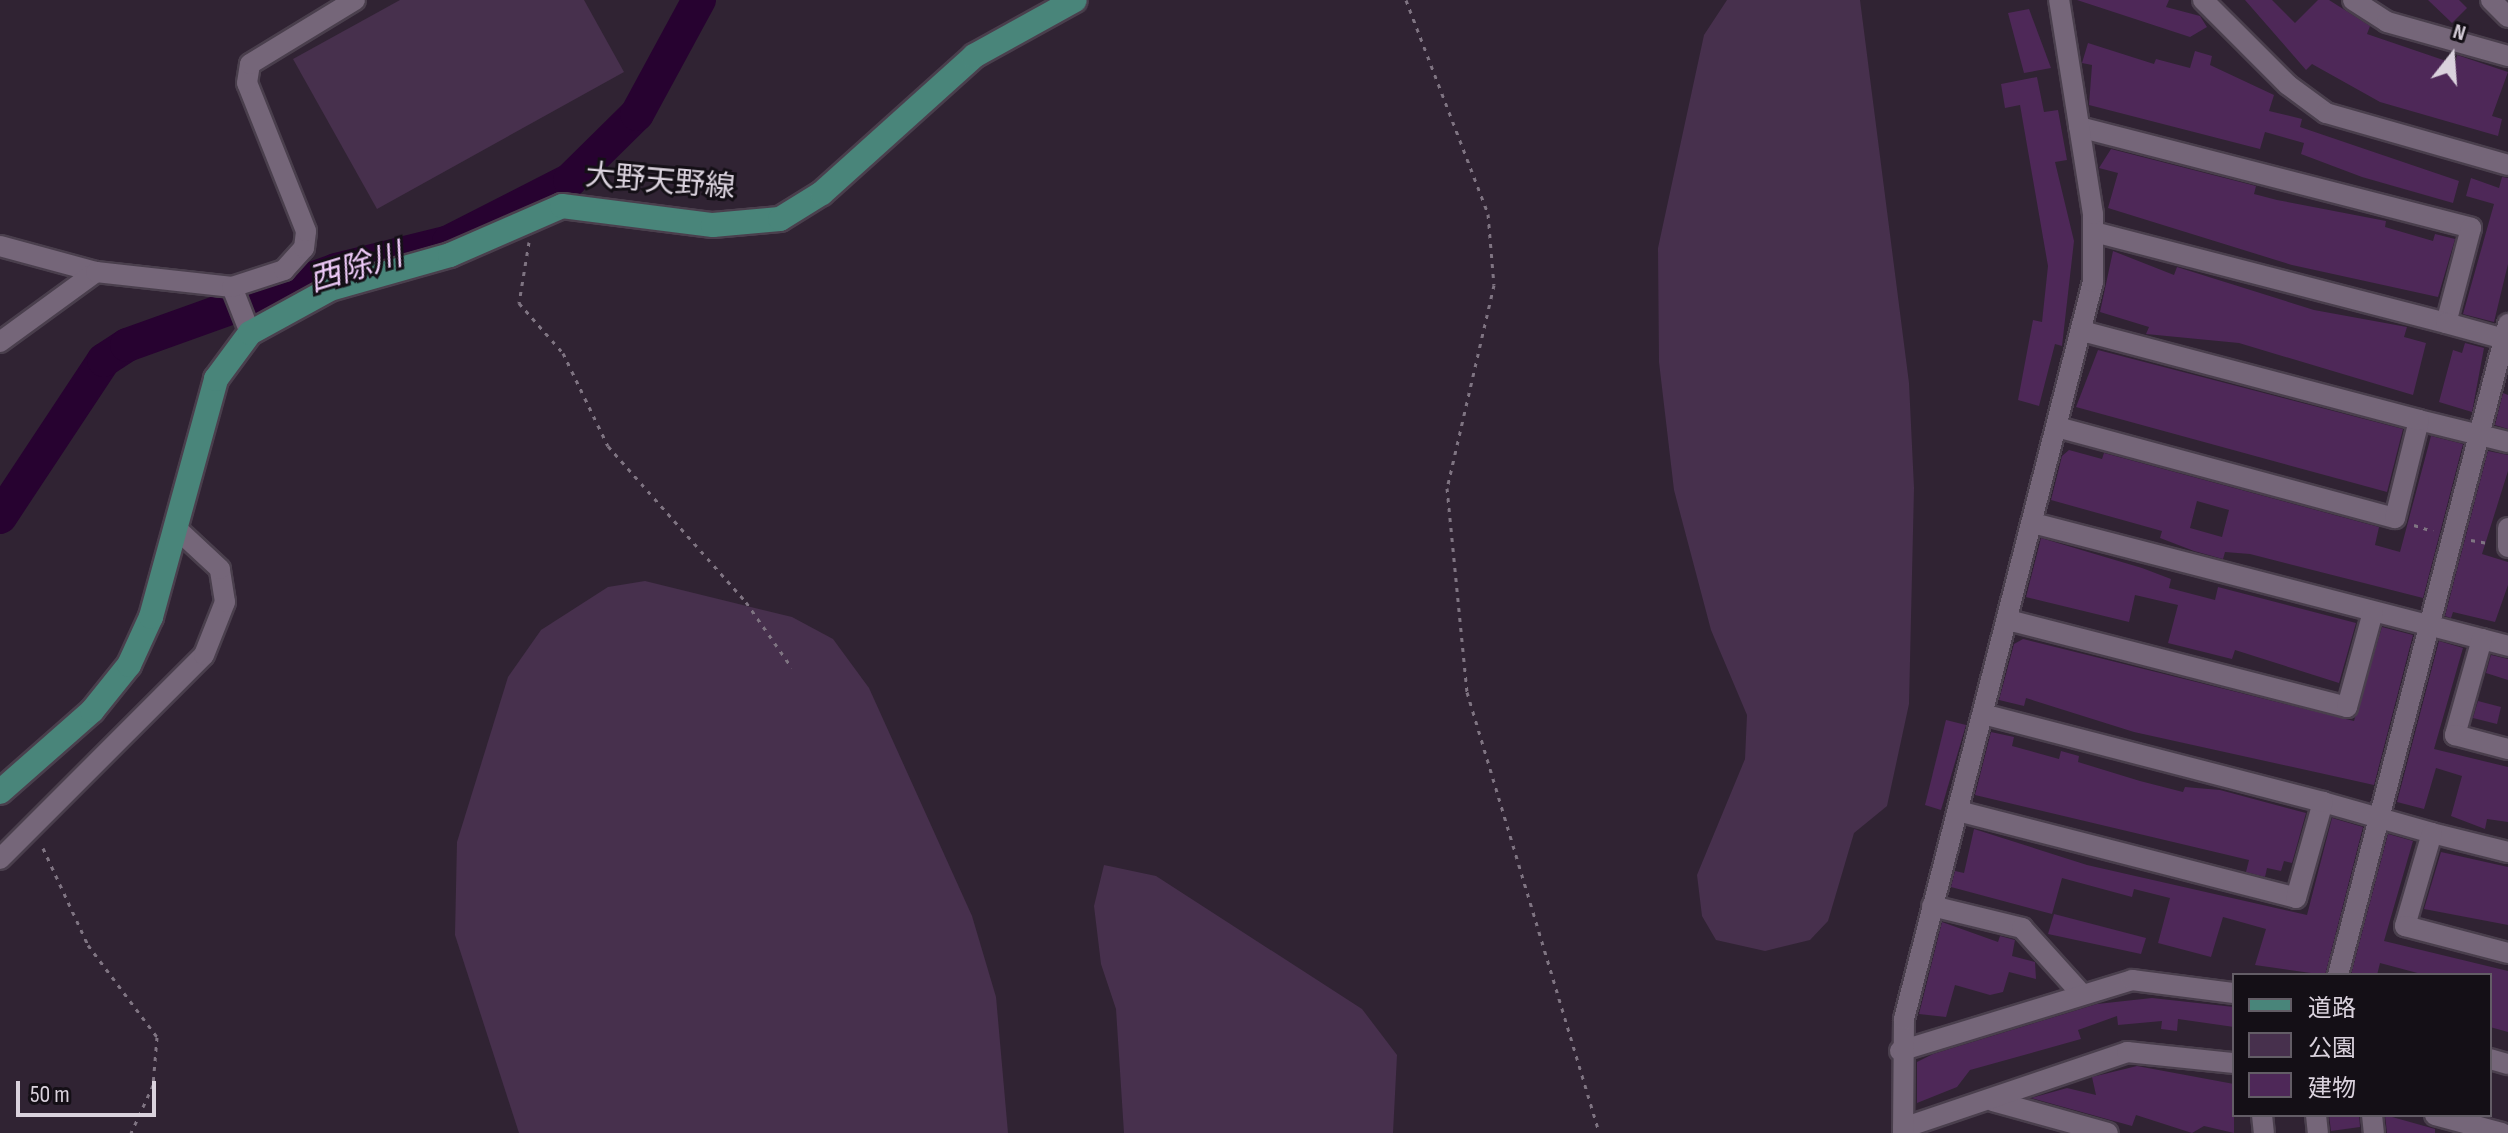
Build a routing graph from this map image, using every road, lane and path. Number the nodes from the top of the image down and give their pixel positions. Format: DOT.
graph roads {
  1 [pos="355,0"];
  2 [pos="1075,0"];
  3 [pos="1406,0"];
  4 [pos="2059,0"];
  5 [pos="2203,0"];
  6 [pos="2353,0"];
  7 [pos="2491,0"];
  8 [pos="2508,17"];
  9 [pos="2508,56"];
  10 [pos="2079,127"];
  11 [pos="2508,165"];
  12 [pos="534,216"];
  13 [pos="2095,232"];
  14 [pos="0,246"];
  15 [pos="96,272"];
  16 [pos="234,292"];
  17 [pos="2446,323"];
  18 [pos="248,326"];
  19 [pos="2083,331"];
  20 [pos="2506,332"];
  21 [pos="0,342"];
  22 [pos="2419,420"];
  23 [pos="2057,427"];
  24 [pos="2478,434"];
  25 [pos="2508,442"];
  26 [pos="2395,518"];
  27 [pos="2033,523"];
  28 [pos="177,529"];
  29 [pos="2450,537"];
  30 [pos="2506,540"];
  31 [pos="2373,612"];
  32 [pos="2008,620"];
  33 [pos="2428,623"];
  34 [pos="2482,639"];
  35 [pos="2508,646"];
  36 [pos="792,668"];
  37 [pos="1983,714"];
  38 [pos="2508,749"];
  39 [pos="0,792"];
  40 [pos="2323,802"];
  41 [pos="1958,811"];
  42 [pos="2378,816"];
  43 [pos="2432,833"];
  44 [pos="43,848"];
  45 [pos="2508,852"];
  46 [pos="0,859"];
  47 [pos="1932,906"];
  48 [pos="2508,953"];
  49 [pos="2339,973"];
  50 [pos="2079,991"];
  51 [pos="2232,993"];
  52 [pos="1900,1051"];
  53 [pos="2232,1063"];
  54 [pos="1993,1101"];
  55 [pos="2442,1117"];
  56 [pos="1903,1131"];
  57 [pos="131,1133"];
  58 [pos="1599,1133"];
  59 [pos="2108,1133"];
  60 [pos="2502,1133"];
  1 -- 16 [label="street"];
  2 -- 12 [label="main road, 大野天野線"];
  3 -- 58 [label="path"];
  4 -- 10 [label="street"];
  5 -- 11 [label="street"];
  6 -- 9 [label="street"];
  7 -- 8 [label="street"];
  10 -- 13 [label="street"];
  10 -- 17 [label="street"];
  12 -- 18 [label="main road, 大野天野線"];
  12 -- 36 [label="path"];
  13 -- 17 [label="street"];
  13 -- 19 [label="street"];
  14 -- 15 [label="street"];
  15 -- 16 [label="street"];
  15 -- 21 [label="street"];
  16 -- 18 [label="street"];
  17 -- 20 [label="street"];
  18 -- 28 [label="main road, 大野天野線"];
  19 -- 22 [label="street"];
  19 -- 23 [label="street"];
  20 -- 24 [label="street"];
  22 -- 24 [label="street"];
  22 -- 26 [label="street"];
  23 -- 26 [label="street"];
  23 -- 27 [label="street"];
  24 -- 25 [label="street"];
  24 -- 29 [label="street"];
  26 -- 29 [label="path"];
  27 -- 31 [label="street"];
  27 -- 32 [label="street"];
  28 -- 39 [label="main road, 大野天野線"];
  28 -- 46 [label="street"];
  29 -- 30 [label="path"];
  29 -- 33 [label="street"];
  31 -- 32 [label="street"];
  31 -- 33 [label="street"];
  32 -- 37 [label="street"];
  33 -- 34 [label="street"];
  33 -- 42 [label="street"];
  34 -- 35 [label="street"];
  34 -- 38 [label="street"];
  37 -- 40 [label="street"];
  37 -- 41 [label="street"];
  40 -- 41 [label="street"];
  40 -- 42 [label="street"];
  41 -- 47 [label="street"];
  42 -- 43 [label="street"];
  42 -- 49 [label="street"];
  43 -- 45 [label="street"];
  43 -- 48 [label="street"];
  44 -- 57 [label="path"];
  47 -- 50 [label="street"];
  47 -- 52 [label="street"];
  50 -- 51 [label="street"];
  50 -- 52 [label="street"];
  52 -- 56 [label="street"];
  53 -- 54 [label="street"];
  54 -- 56 [label="street"];
  54 -- 59 [label="street"];
  55 -- 60 [label="street"];
}
